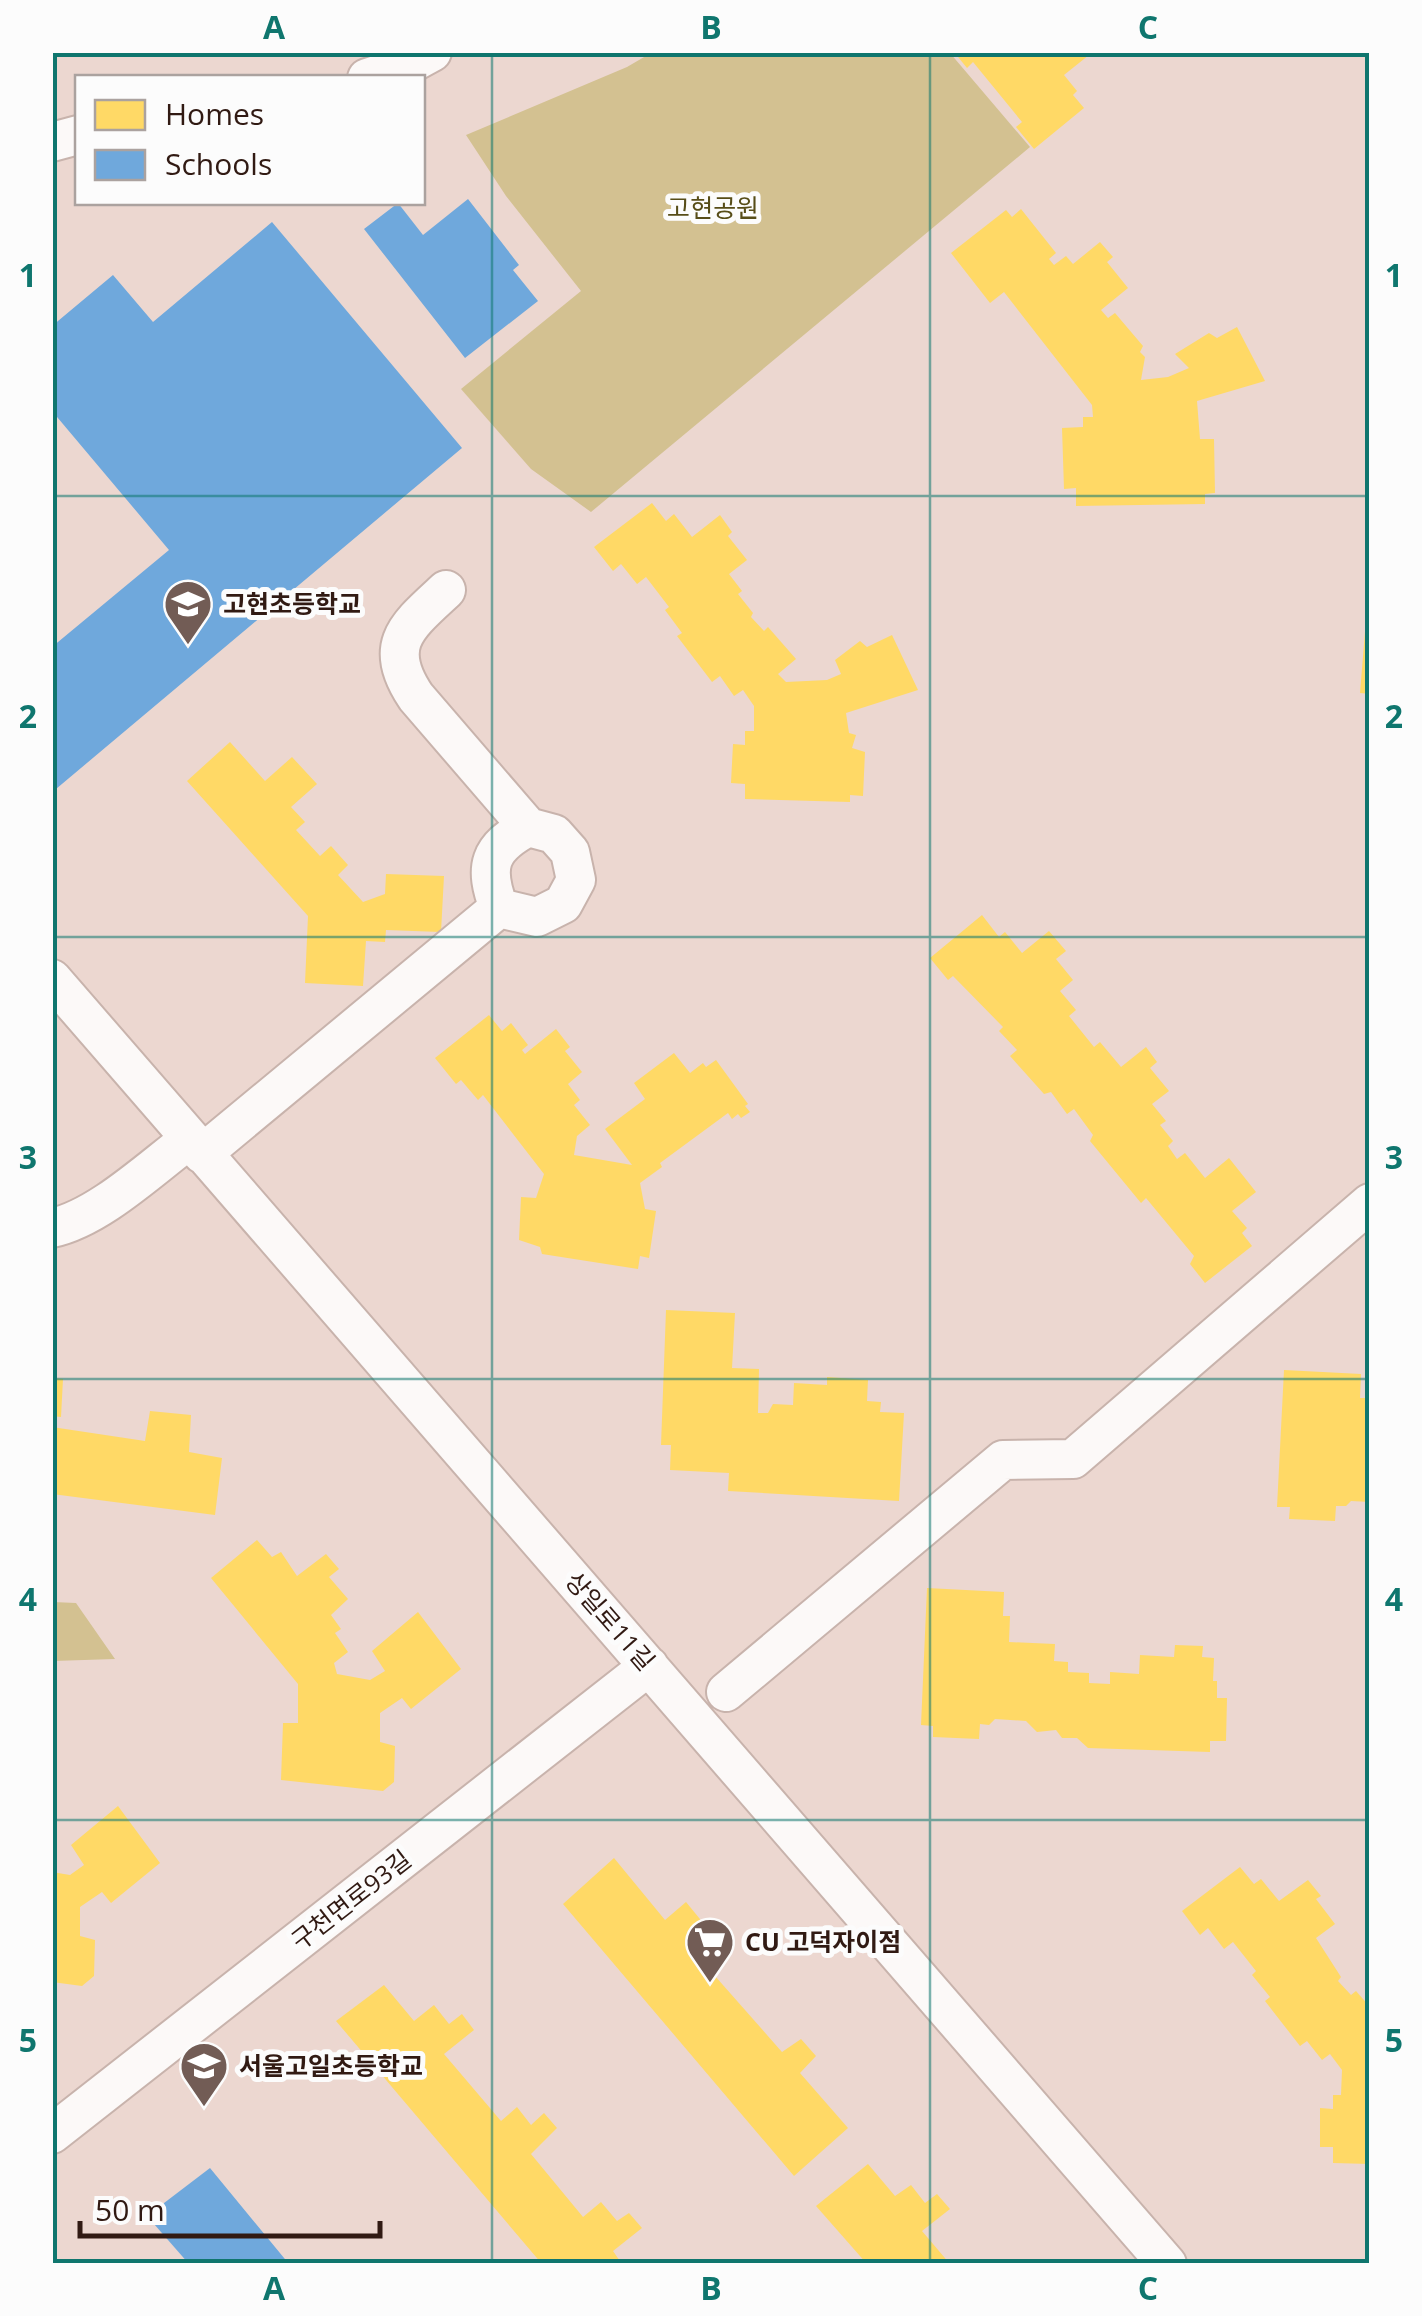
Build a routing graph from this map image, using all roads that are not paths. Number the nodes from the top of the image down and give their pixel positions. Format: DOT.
graph roads {
  1 [pos="432,52"];
  2 [pos="376,75"];
  3 [pos="446,590"];
  4 [pos="528,827"];
  5 [pos="498,908"];
  6 [pos="52,978"];
  7 [pos="196,1147"];
  8 [pos="1370,1203"];
  9 [pos="52,1228"];
  10 [pos="649,1666"];
  11 [pos="726,1692"];
  12 [pos="52,2134"];
  13 [pos="1167,2264"];
  1 -- 2 [label="street"];
  3 -- 4 [label="street"];
  4 -- 5 [label="street"];
  4 -- 5 [label="street"];
  5 -- 7 [label="street"];
  6 -- 7 [label="street, 상일로11길"];
  7 -- 9 [label="street"];
  7 -- 10 [label="street, 상일로11길"];
  8 -- 11 [label="street"];
  10 -- 12 [label="street, 구천면로93길"];
  10 -- 13 [label="street, 상일로11길"];
}
